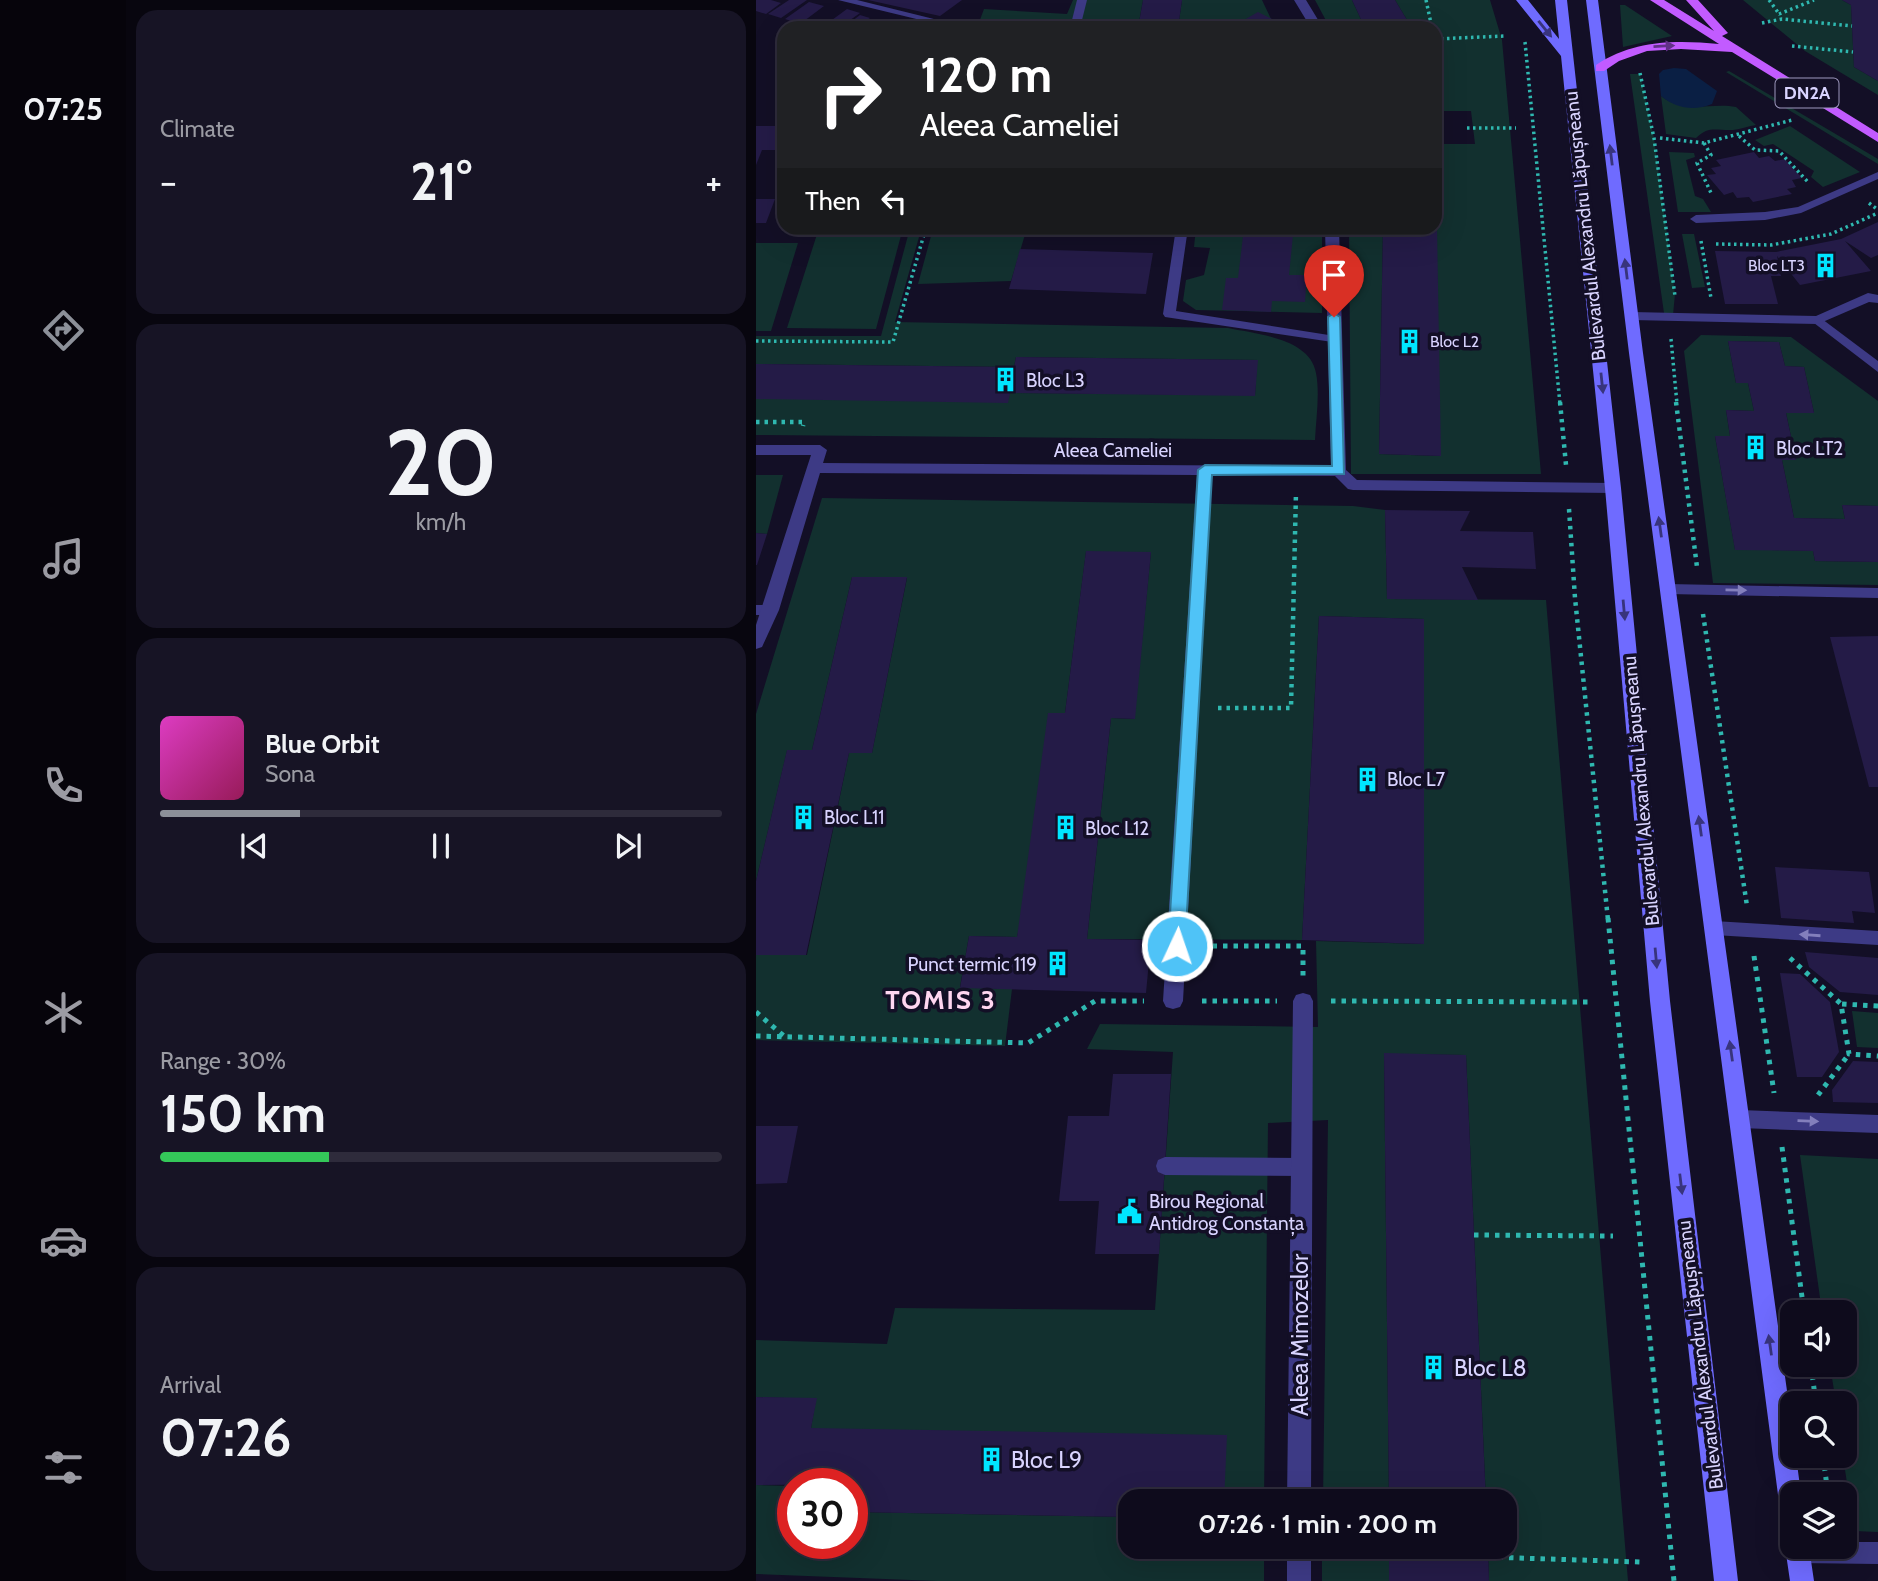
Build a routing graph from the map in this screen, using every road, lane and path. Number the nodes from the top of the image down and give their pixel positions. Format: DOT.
graph roads {
  1 [pos="843,0"];
  2 [pos="1082,0"];
  3 [pos="1300,0"];
  4 [pos="1426,0"];
  5 [pos="1522,0"];
  6 [pos="1561,0"];
  7 [pos="1592,0"];
  8 [pos="1656,0"];
  9 [pos="1692,0"];
  10 [pos="1769,0"];
  11 [pos="1814,0"];
  12 [pos="1779,14"];
  13 [pos="1782,19"];
  14 [pos="937,20"];
  15 [pos="1077,21"];
  16 [pos="1313,21"];
  17 [pos="1430,21"];
  18 [pos="1762,23"];
  19 [pos="1852,26"];
  20 [pos="1524,31"];
  21 [pos="1505,36"];
  22 [pos="1442,39"];
  23 [pos="1792,47"];
  24 [pos="1736,49"];
  25 [pos="1853,52"];
  26 [pos="1568,58"];
  27 [pos="1601,68"];
  28 [pos="1640,72"];
  29 [pos="1791,120"];
  30 [pos="1466,128"];
  31 [pos="1516,128"];
  32 [pos="1739,136"];
  33 [pos="1660,138"];
  34 [pos="1878,138"];
  35 [pos="1878,175"];
  36 [pos="1823,200"];
  37 [pos="1696,219"];
  38 [pos="1850,225"];
  39 [pos="924,235"];
  40 [pos="1180,235"];
  41 [pos="1332,235"];
  42 [pos="1675,294"];
  43 [pos="1878,299"];
  44 [pos="1712,308"];
  45 [pos="1632,316"];
  46 [pos="1818,320"];
  47 [pos="1335,340"];
  48 [pos="756,341"];
  49 [pos="1670,350"];
  50 [pos="1878,368"];
  51 [pos="756,450"];
  52 [pos="815,468"];
  53 [pos="1205,470"];
  54 [pos="1296,471"];
  55 [pos="1339,471"];
  56 [pos="1567,485"];
  57 [pos="1613,488"];
  58 [pos="1697,571"];
  59 [pos="1668,589"];
  60 [pos="1878,593"];
  61 [pos="1702,608"];
  62 [pos="763,610"];
  63 [pos="756,643"];
  64 [pos="1191,708"];
  65 [pos="1748,912"];
  66 [pos="1714,928"];
  67 [pos="1878,938"];
  68 [pos="1177,946"];
  69 [pos="1781,950"];
  70 [pos="1753,953"];
  71 [pos="1173,1001"];
  72 [pos="1303,1001"];
  73 [pos="1841,1004"];
  74 [pos="1878,1006"];
  75 [pos="756,1013"];
  76 [pos="785,1037"];
  77 [pos="1849,1054"];
  78 [pos="1878,1056"];
  79 [pos="1817,1097"];
  80 [pos="1776,1107"];
  81 [pos="1740,1119"];
  82 [pos="1878,1124"];
  83 [pos="1782,1149"];
  84 [pos="1165,1166"];
  85 [pos="1302,1167"];
  86 [pos="1474,1235"];
  87 [pos="1613,1236"];
  88 [pos="1802,1300"];
  89 [pos="1788,1482"];
  90 [pos="1299,1489"];
  91 [pos="1857,1552"];
  92 [pos="1878,1553"];
  93 [pos="1517,1558"];
  94 [pos="1299,1559"];
  95 [pos="1798,1559"];
  96 [pos="1640,1562"];
  97 [pos="1299,1581"];
  98 [pos="1674,1581"];
  99 [pos="1726,1581"];
  100 [pos="1801,1581"];
  1 -- 14 [label="lane"];
  2 -- 15 [label="lane"];
  3 -- 16 [label="street"];
  4 -- 17 [label="path"];
  5 -- 26 [label="main road, one-way"];
  6 -- 26 [label="main road, Bulevardul Alexandru Lăpușneanu"];
  7 -- 27 [label="main road, Bulevardul Alexandru Lăpușneanu"];
  8 -- 24 [label="main road, DN2A"];
  9 -- 24 [label="main road"];
  10 -- 12 [label="path"];
  11 -- 12 [label="path"];
  12 -- 13 [label="path"];
  13 -- 18 [label="path"];
  13 -- 19 [label="path"];
  20 -- 56 [label="path"];
  21 -- 22 [label="path"];
  23 -- 25 [label="path"];
  27 -- 24 [label="main road, one-way"];
  24 -- 34 [label="main road, DN2A"];
  26 -- 57 [label="main road, Bulevardul Alexandru Lăpușneanu, one-way"];
  45 -- 27 [label="main road, Bulevardul Alexandru Lăpușneanu, one-way"];
  28 -- 42 [label="path"];
  29 -- 32 [label="path"];
  30 -- 31 [label="path"];
  32 -- 33 [label="path"];
  32 -- 36 [label="path"];
  35 -- 36 [label="lane"];
  36 -- 37 [label="lane"];
  36 -- 38 [label="path"];
  37 -- 44 [label="path"];
  39 -- 48 [label="path"];
  40 -- 47 [label="lane"];
  41 -- 47 [label="street"];
  43 -- 46 [label="street"];
  45 -- 46 [label="street"];
  59 -- 45 [label="main road, Bulevardul Alexandru Lăpușneanu, one-way"];
  46 -- 50 [label="lane"];
  47 -- 55 [label="street"];
  49 -- 58 [label="path"];
  51 -- 52 [label="street"];
  52 -- 53 [label="street, Aleea Cameliei"];
  52 -- 62 [label="street"];
  53 -- 54 [label="street, Aleea Cameliei"];
  53 -- 64 [label="street"];
  54 -- 55 [label="street, Aleea Cameliei"];
  54 -- 64 [label="path"];
  55 -- 56 [label="street, Aleea Cameliei"];
  56 -- 57 [label="street, Aleea Cameliei"];
  56 -- 98 [label="path"];
  57 -- 99 [label="main road, Bulevardul Alexandru Lăpușneanu, one-way"];
  59 -- 60 [label="lane, one-way"];
  66 -- 59 [label="main road, Bulevardul Alexandru Lăpușneanu, one-way"];
  61 -- 65 [label="path"];
  62 -- 63 [label="street"];
  64 -- 68 [label="street"];
  67 -- 66 [label="lane, one-way"];
  81 -- 66 [label="main road, Bulevardul Alexandru Lăpușneanu, one-way"];
  68 -- 71 [label="street"];
  68 -- 72 [label="path"];
  69 -- 73 [label="path"];
  70 -- 80 [label="path"];
  72 -- 85 [label="street, Aleea Mimozelor"];
  73 -- 74 [label="path"];
  73 -- 77 [label="path"];
  75 -- 76 [label="path"];
  77 -- 78 [label="path"];
  77 -- 79 [label="path"];
  81 -- 82 [label="street, one-way"];
  89 -- 81 [label="main road, Bulevardul Alexandru Lăpușneanu, one-way"];
  83 -- 88 [label="path"];
  84 -- 85 [label="lane"];
  85 -- 90 [label="street, Aleea Mimozelor"];
  86 -- 87 [label="path"];
  91 -- 92 [label="lane"];
  93 -- 96 [label="path"];
  94 -- 97 [label="street"];
  95 -- 100 [label="main road"];
}
